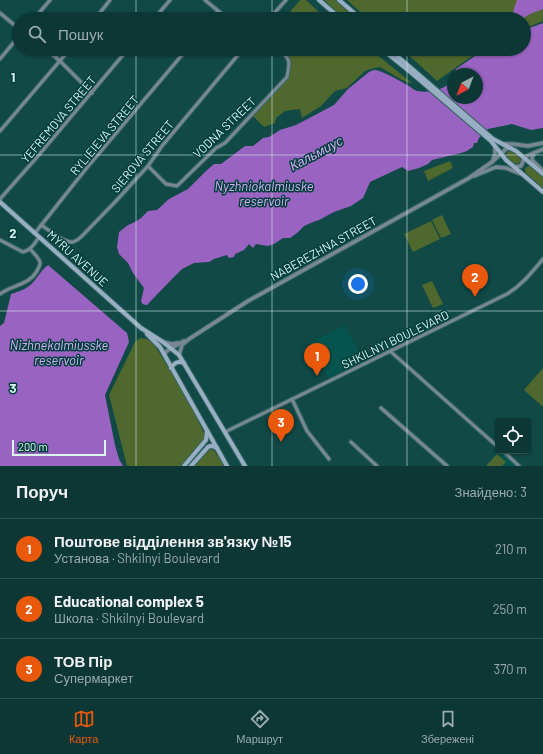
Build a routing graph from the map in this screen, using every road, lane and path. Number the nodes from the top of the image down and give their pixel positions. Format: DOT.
graph roads {
  1 [pos="50,0"];
  2 [pos="110,0"];
  3 [pos="170,0"];
  4 [pos="205,0"];
  5 [pos="286,0"];
  6 [pos="319,0"];
  7 [pos="339,0"];
  8 [pos="218,11"];
  9 [pos="40,12"];
  10 [pos="101,12"];
  11 [pos="160,12"];
  12 [pos="275,12"];
  13 [pos="333,12"];
  14 [pos="353,12"];
  15 [pos="0,13"];
  16 [pos="12,23"];
  17 [pos="12,44"];
  18 [pos="55,56"];
  19 [pos="64,56"];
  20 [pos="122,56"];
  21 [pos="181,56"];
  22 [pos="237,56"];
  23 [pos="286,56"];
  24 [pos="391,56"];
  25 [pos="396,56"];
  26 [pos="0,58"];
  27 [pos="60,60"];
  28 [pos="415,74"];
  29 [pos="92,93"];
  30 [pos="0,131"];
  31 [pos="492,140"];
  32 [pos="543,143"];
  33 [pos="502,144"];
  34 [pos="512,148"];
  35 [pos="543,149"];
  36 [pos="535,152"];
  37 [pos="502,154"];
  38 [pos="525,159"];
  39 [pos="492,162"];
  40 [pos="148,166"];
  41 [pos="514,167"];
  42 [pos="543,173"];
  43 [pos="522,175"];
  44 [pos="469,178"];
  45 [pos="543,192"];
  46 [pos="0,199"];
  47 [pos="0,202"];
  48 [pos="41,225"];
  49 [pos="35,233"];
  50 [pos="40,238"];
  51 [pos="0,240"];
  52 [pos="30,249"];
  53 [pos="543,259"];
  54 [pos="0,294"];
  55 [pos="142,328"];
  56 [pos="189,339"];
  57 [pos="163,342"];
  58 [pos="180,344"];
  59 [pos="171,348"];
  60 [pos="390,351"];
  61 [pos="164,354"];
  62 [pos="179,355"];
  63 [pos="184,363"];
  64 [pos="171,368"];
  65 [pos="292,399"];
  66 [pos="381,408"];
  67 [pos="207,431"];
  68 [pos="225,432"];
  69 [pos="351,442"];
  70 [pos="495,444"];
  71 [pos="217,448"];
  72 [pos="506,454"];
  73 [pos="329,459"];
  74 [pos="184,466"];
  75 [pos="191,466"];
  76 [pos="227,466"];
  77 [pos="245,466"];
  78 [pos="377,466"];
  79 [pos="446,466"];
  80 [pos="519,466"];
  1 -- 9 [label="street"];
  2 -- 10 [label="street"];
  3 -- 11 [label="street"];
  4 -- 8 [label="street"];
  5 -- 12 [label="street"];
  6 -- 13 [label="main road"];
  7 -- 14 [label="main road"];
  15 -- 16 [label="street"];
  17 -- 26 [label="street"];
  18 -- 27 [label="street"];
  19 -- 27 [label="street"];
  20 -- 29 [label="street, YEFREMOVA STREET"];
  21 -- 48 [label="street, RYLIEIEVA STREET"];
  22 -- 40 [label="street, SIEROVA STREET"];
  23 -- 40 [label="street, VODNA STREET"];
  24 -- 28 [label="main road"];
  25 -- 28 [label="main road"];
  27 -- 29 [label="street"];
  27 -- 30 [label="street"];
  28 -- 31 [label="main road"];
  29 -- 46 [label="street, YEFREMOVA STREET"];
  31 -- 33 [label="main road"];
  31 -- 37 [label="main road"];
  31 -- 39 [label="street"];
  32 -- 33 [label="street"];
  33 -- 34 [label="main road"];
  34 -- 37 [label="street, NABEREZHNA STREET"];
  34 -- 38 [label="main road"];
  35 -- 36 [label="street"];
  36 -- 38 [label="street"];
  36 -- 42 [label="street"];
  37 -- 39 [label="street, NABEREZHNA STREET"];
  37 -- 41 [label="main road"];
  38 -- 41 [label="street"];
  38 -- 42 [label="main road"];
  39 -- 44 [label="street, NABEREZHNA STREET"];
  40 -- 48 [label="street, SIEROVA STREET"];
  41 -- 43 [label="main road"];
  43 -- 44 [label="street, NABEREZHNA STREET"];
  43 -- 45 [label="main road"];
  44 -- 56 [label="street, NABEREZHNA STREET"];
  47 -- 49 [label="main road, MYRU AVENUE"];
  48 -- 49 [label="street, RYLIEIEVA STREET"];
  49 -- 50 [label="main road, MYRU AVENUE"];
  50 -- 52 [label="street"];
  50 -- 55 [label="main road, MYRU AVENUE"];
  51 -- 52 [label="street"];
  52 -- 54 [label="street"];
  53 -- 60 [label="street, SHKILNYI BOULEVARD"];
  55 -- 57 [label="main road, MYRU AVENUE"];
  55 -- 61 [label="main road, MYRU AVENUE"];
  56 -- 58 [label="street, NABEREZHNA STREET"];
  56 -- 62 [label="street"];
  57 -- 58 [label="street"];
  57 -- 59 [label="main road, MYRU AVENUE"];
  58 -- 59 [label="street, NABEREZHNA STREET"];
  59 -- 61 [label="street, NABEREZHNA STREET"];
  59 -- 62 [label="main road, MYRU AVENUE"];
  60 -- 65 [label="street, SHKILNYI BOULEVARD"];
  60 -- 70 [label="street"];
  61 -- 64 [label="main road, MYRU AVENUE"];
  62 -- 63 [label="main road, MYRU AVENUE"];
  63 -- 64 [label="main road"];
  63 -- 68 [label="main road, MYRU AVENUE"];
  64 -- 67 [label="main road, MYRU AVENUE"];
  65 -- 68 [label="street, SHKILNYI BOULEVARD"];
  65 -- 73 [label="street"];
  66 -- 79 [label="street"];
  67 -- 71 [label="main road, MYRU AVENUE"];
  67 -- 74 [label="main road"];
  68 -- 77 [label="main road, MYRU AVENUE"];
  69 -- 78 [label="street"];
  71 -- 75 [label="main road"];
  71 -- 76 [label="main road, MYRU AVENUE"];
  72 -- 80 [label="street"];
}
